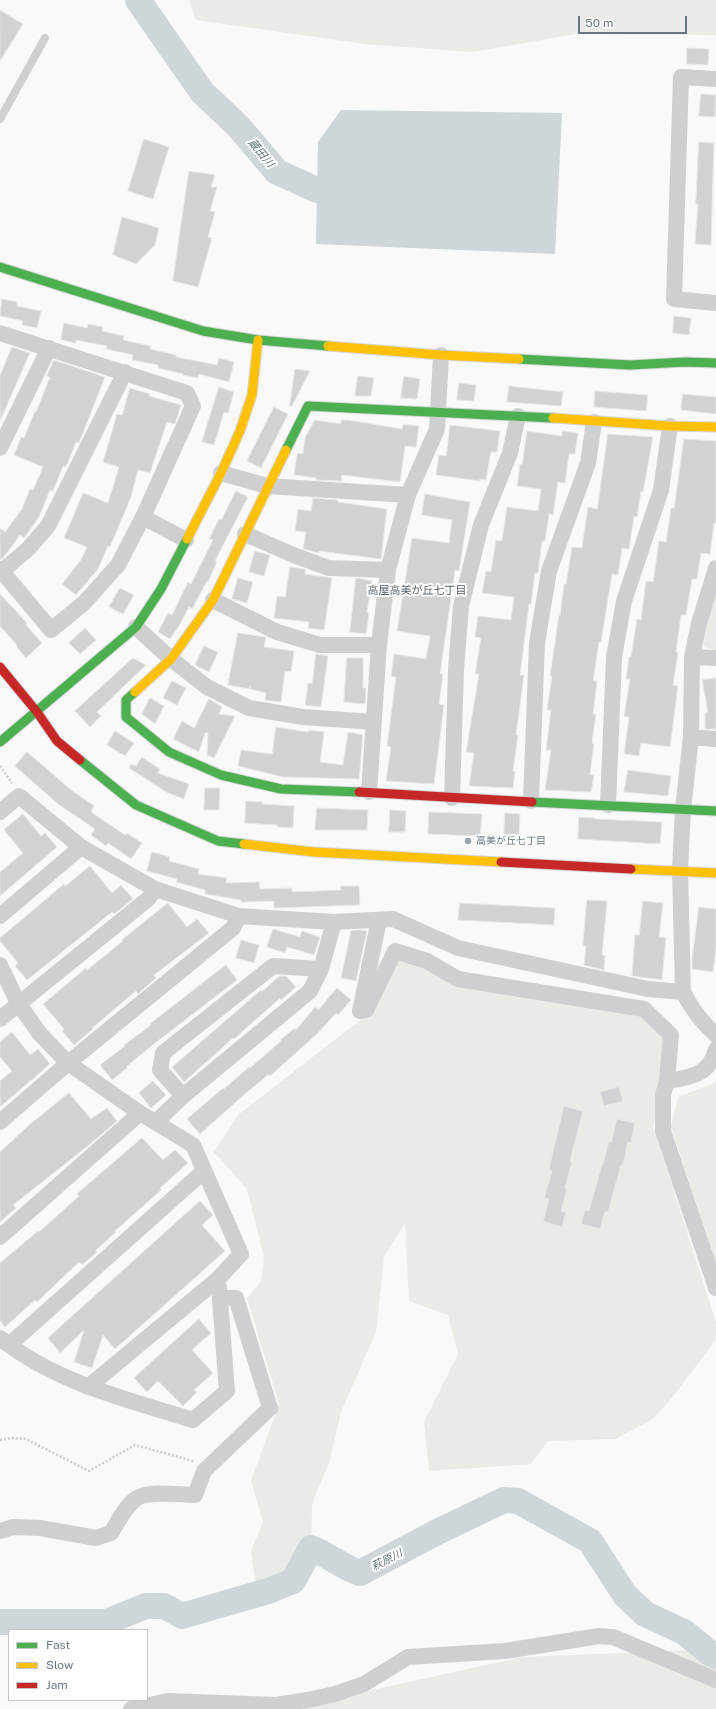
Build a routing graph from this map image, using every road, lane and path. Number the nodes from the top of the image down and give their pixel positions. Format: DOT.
graph roads {
  1 [pos="45,38"];
  2 [pos="716,80"];
  3 [pos="0,119"];
  4 [pos="0,267"];
  5 [pos="716,304"];
  6 [pos="0,333"];
  7 [pos="258,340"];
  8 [pos="49,348"];
  9 [pos="441,355"];
  10 [pos="716,363"];
  11 [pos="125,372"];
  12 [pos="437,413"];
  13 [pos="518,416"];
  14 [pos="594,422"];
  15 [pos="670,426"];
  16 [pos="716,427"];
  17 [pos="0,448"];
  18 [pos="221,473"];
  19 [pos="267,486"];
  20 [pos="408,495"];
  21 [pos="143,517"];
  22 [pos="245,534"];
  23 [pos="186,540"];
  24 [pos="716,568"];
  25 [pos="1,570"];
  26 [pos="388,570"];
  27 [pos="213,600"];
  28 [pos="136,627"];
  29 [pos="379,645"];
  30 [pos="692,657"];
  31 [pos="716,658"];
  32 [pos="171,659"];
  33 [pos="0,667"];
  34 [pos="37,712"];
  35 [pos="374,722"];
  36 [pos="691,737"];
  37 [pos="716,739"];
  38 [pos="0,742"];
  39 [pos="0,766"];
  40 [pos="369,792"];
  41 [pos="19,796"];
  42 [pos="452,798"];
  43 [pos="531,801"];
  44 [pos="608,806"];
  45 [pos="684,809"];
  46 [pos="716,811"];
  47 [pos="0,812"];
  48 [pos="81,847"];
  49 [pos="680,871"];
  50 [pos="716,873"];
  51 [pos="155,889"];
  52 [pos="0,916"];
  53 [pos="239,916"];
  54 [pos="380,920"];
  55 [pos="334,922"];
  56 [pos="0,965"];
  57 [pos="321,969"];
  58 [pos="683,992"];
  59 [pos="18,1003"];
  60 [pos="0,1019"];
  61 [pos="716,1035"];
  62 [pos="716,1049"];
  63 [pos="68,1063"];
  64 [pos="668,1081"];
  65 [pos="183,1096"];
  66 [pos="140,1113"];
  67 [pos="0,1122"];
  68 [pos="156,1122"];
  69 [pos="204,1171"];
  70 [pos="0,1237"];
  71 [pos="218,1280"];
  72 [pos="716,1288"];
  73 [pos="220,1298"];
  74 [pos="4,1342"];
  75 [pos="88,1387"];
  76 [pos="0,1440"];
  77 [pos="204,1471"];
  78 [pos="0,1531"];
  79 [pos="716,1680"];
  80 [pos="131,1709"];
  1 -- 3 [label="lane"];
  2 -- 5 [label="street"];
  4 -- 7 [label="street"];
  6 -- 8 [label="street"];
  7 -- 9 [label="street"];
  7 -- 18 [label="street"];
  8 -- 11 [label="street"];
  8 -- 17 [label="street"];
  9 -- 10 [label="street"];
  9 -- 12 [label="street"];
  11 -- 21 [label="street"];
  11 -- 25 [label="street"];
  12 -- 13 [label="street"];
  12 -- 19 [label="street"];
  12 -- 20 [label="street"];
  13 -- 14 [label="street"];
  13 -- 42 [label="street"];
  14 -- 15 [label="street"];
  14 -- 43 [label="street"];
  15 -- 16 [label="street"];
  15 -- 44 [label="street"];
  18 -- 19 [label="street"];
  18 -- 23 [label="street"];
  19 -- 20 [label="street"];
  19 -- 22 [label="street"];
  20 -- 26 [label="street"];
  21 -- 23 [label="street"];
  21 -- 25 [label="street"];
  22 -- 26 [label="street"];
  22 -- 27 [label="street"];
  23 -- 28 [label="street"];
  24 -- 30 [label="street"];
  26 -- 29 [label="street"];
  27 -- 29 [label="street"];
  27 -- 32 [label="street"];
  28 -- 32 [label="street"];
  28 -- 34 [label="street"];
  29 -- 35 [label="street"];
  30 -- 31 [label="street"];
  30 -- 36 [label="street"];
  32 -- 35 [label="street"];
  32 -- 40 [label="street"];
  33 -- 34 [label="street"];
  34 -- 38 [label="street"];
  34 -- 49 [label="street"];
  35 -- 40 [label="street"];
  36 -- 37 [label="street"];
  36 -- 45 [label="street"];
  39 -- 41 [label="path"];
  40 -- 42 [label="street"];
  41 -- 47 [label="street"];
  41 -- 48 [label="street"];
  42 -- 43 [label="street"];
  43 -- 44 [label="street"];
  44 -- 45 [label="street"];
  45 -- 46 [label="street"];
  45 -- 49 [label="street"];
  48 -- 51 [label="street"];
  48 -- 52 [label="street"];
  49 -- 50 [label="street"];
  49 -- 58 [label="street"];
  51 -- 53 [label="street"];
  51 -- 59 [label="street"];
  53 -- 55 [label="street"];
  53 -- 63 [label="street"];
  54 -- 55 [label="street"];
  54 -- 58 [label="street"];
  54 -- 64 [label="street"];
  55 -- 57 [label="street"];
  56 -- 59 [label="street"];
  57 -- 65 [label="street"];
  57 -- 65 [label="street"];
  58 -- 61 [label="street"];
  59 -- 60 [label="street"];
  59 -- 63 [label="street"];
  62 -- 64 [label="street"];
  63 -- 66 [label="street"];
  63 -- 67 [label="street"];
  64 -- 72 [label="street"];
  65 -- 68 [label="street"];
  66 -- 68 [label="street"];
  66 -- 70 [label="street"];
  68 -- 69 [label="street"];
  69 -- 71 [label="street"];
  69 -- 74 [label="street"];
  71 -- 73 [label="street"];
  71 -- 75 [label="street"];
  73 -- 75 [label="street"];
  73 -- 77 [label="street"];
  74 -- 75 [label="street"];
  76 -- 77 [label="path"];
  77 -- 78 [label="street"];
  79 -- 80 [label="street"];
}
